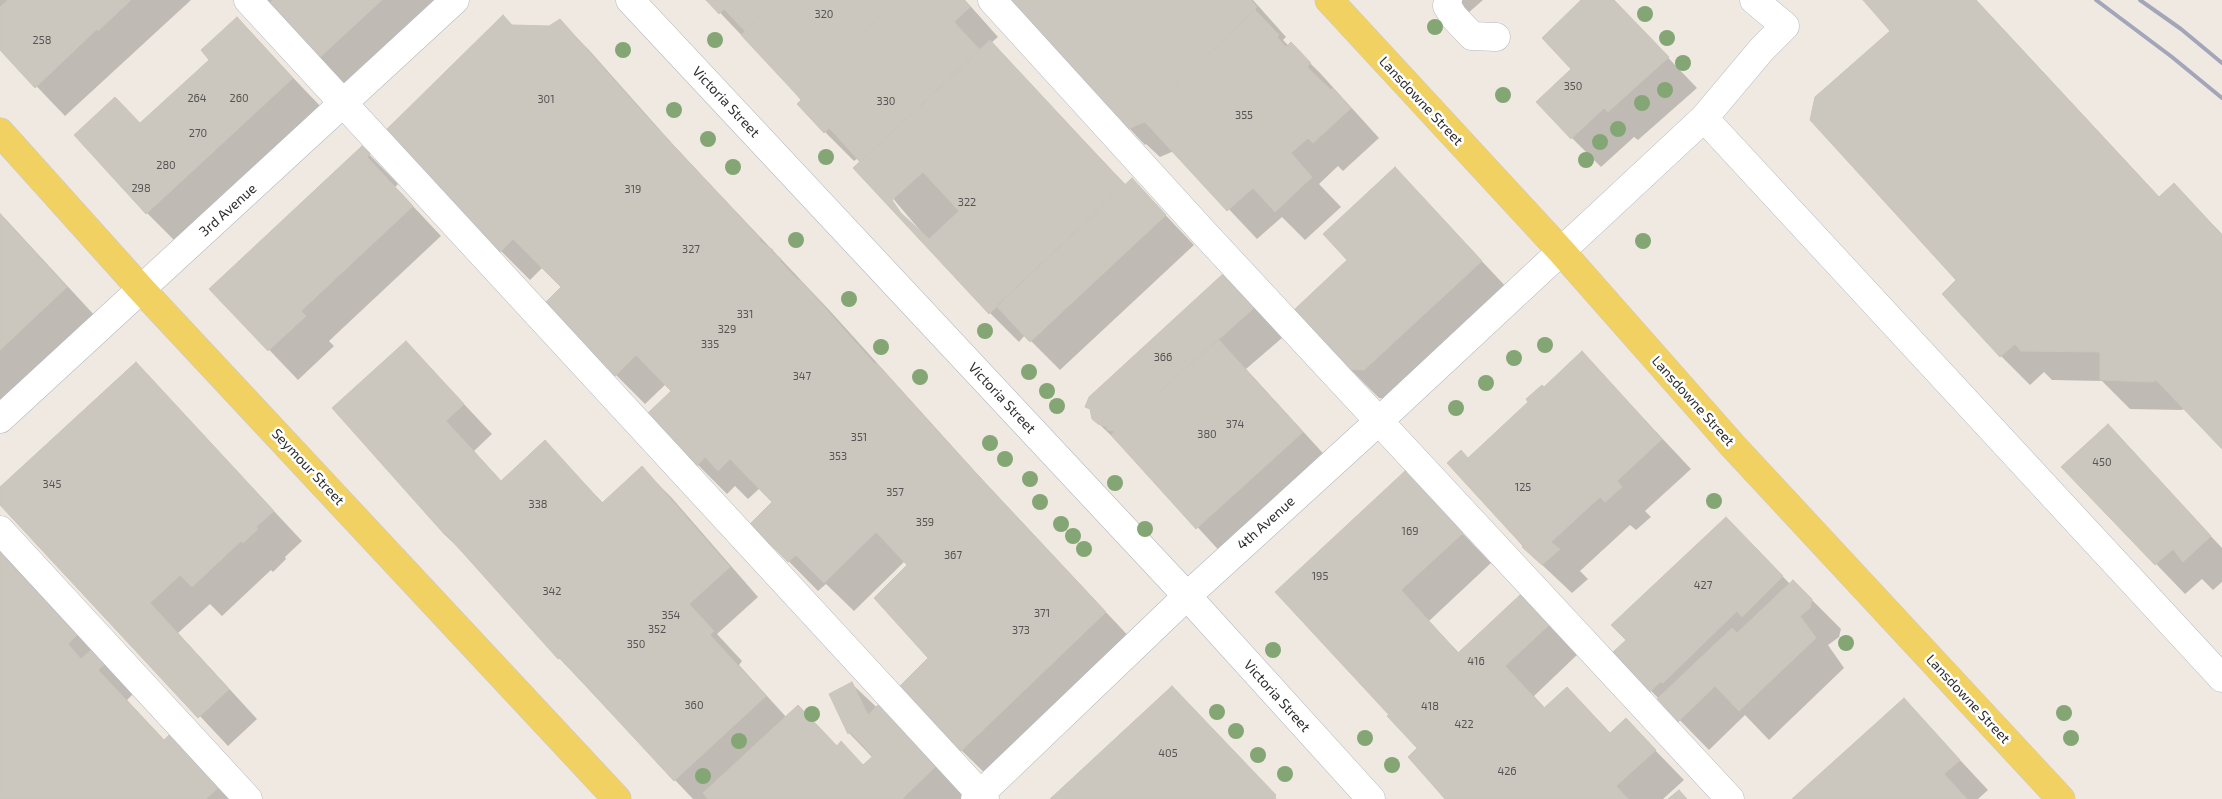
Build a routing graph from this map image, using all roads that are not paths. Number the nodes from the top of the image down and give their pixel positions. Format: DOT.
graph roads {
  1 [pos="248,0"];
  2 [pos="455,0"];
  3 [pos="630,0"];
  4 [pos="992,0"];
  5 [pos="1329,0"];
  6 [pos="1448,0"];
  7 [pos="1754,0"];
  8 [pos="1496,37"];
  9 [pos="344,104"];
  10 [pos="1704,118"];
  11 [pos="0,132"];
  12 [pos="1561,251"];
  13 [pos="141,289"];
  14 [pos="0,420"];
  15 [pos="1379,421"];
  16 [pos="0,530"];
  17 [pos="1187,596"];
  18 [pos="2222,678"];
  19 [pos="980,797"];
  20 [pos="248,799"];
  21 [pos="617,799"];
  22 [pos="1371,799"];
  23 [pos="1730,799"];
  24 [pos="2060,799"];
  1 -- 9 [label="street"];
  2 -- 9 [label="street, 3rd Avenue"];
  3 -- 17 [label="street, Victoria Street"];
  4 -- 15 [label="street"];
  5 -- 12 [label="main road, Lansdowne Street"];
  6 -- 8 [label="street"];
  7 -- 10 [label="street, 4th Avenue"];
  9 -- 13 [label="street, 3rd Avenue"];
  9 -- 19 [label="street"];
  10 -- 12 [label="street, 4th Avenue"];
  10 -- 18 [label="street"];
  11 -- 13 [label="main road, Seymour Street"];
  12 -- 15 [label="street, 4th Avenue"];
  12 -- 24 [label="main road, Lansdowne Street"];
  13 -- 14 [label="street, 3rd Avenue"];
  13 -- 21 [label="main road, Seymour Street"];
  15 -- 17 [label="street, 4th Avenue"];
  15 -- 23 [label="street"];
  16 -- 20 [label="street"];
  17 -- 19 [label="street, 4th Avenue"];
  17 -- 22 [label="street, Victoria Street"];
}
